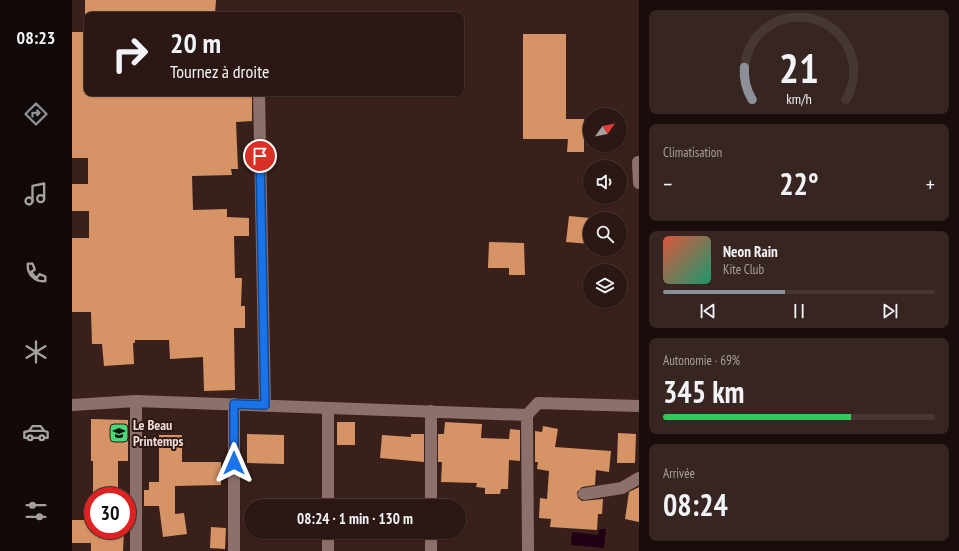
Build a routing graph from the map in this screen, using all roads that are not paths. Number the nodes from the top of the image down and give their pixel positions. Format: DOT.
graph roads {
  1 [pos="259,96"];
  2 [pos="638,162"];
  3 [pos="639,183"];
  4 [pos="136,401"];
  5 [pos="234,404"];
  6 [pos="72,405"];
  7 [pos="265,405"];
  8 [pos="639,406"];
  9 [pos="328,408"];
  10 [pos="431,411"];
  11 [pos="527,415"];
  12 [pos="639,478"];
  13 [pos="584,494"];
  14 [pos="328,499"];
  15 [pos="431,499"];
  16 [pos="328,539"];
  17 [pos="431,539"];
  18 [pos="136,551"];
  19 [pos="234,551"];
  20 [pos="328,551"];
  21 [pos="431,551"];
  22 [pos="528,551"];
  1 -- 7 [label="street"];
  2 -- 3 [label="street"];
  4 -- 5 [label="street"];
  4 -- 6 [label="street"];
  4 -- 18 [label="street"];
  5 -- 7 [label="street"];
  5 -- 19 [label="street"];
  7 -- 9 [label="street"];
  8 -- 11 [label="street"];
  9 -- 10 [label="street"];
  9 -- 14 [label="street"];
  10 -- 11 [label="street"];
  10 -- 15 [label="street"];
  11 -- 22 [label="street"];
  12 -- 13 [label="street"];
  16 -- 20 [label="street"];
  17 -- 21 [label="street"];
}
